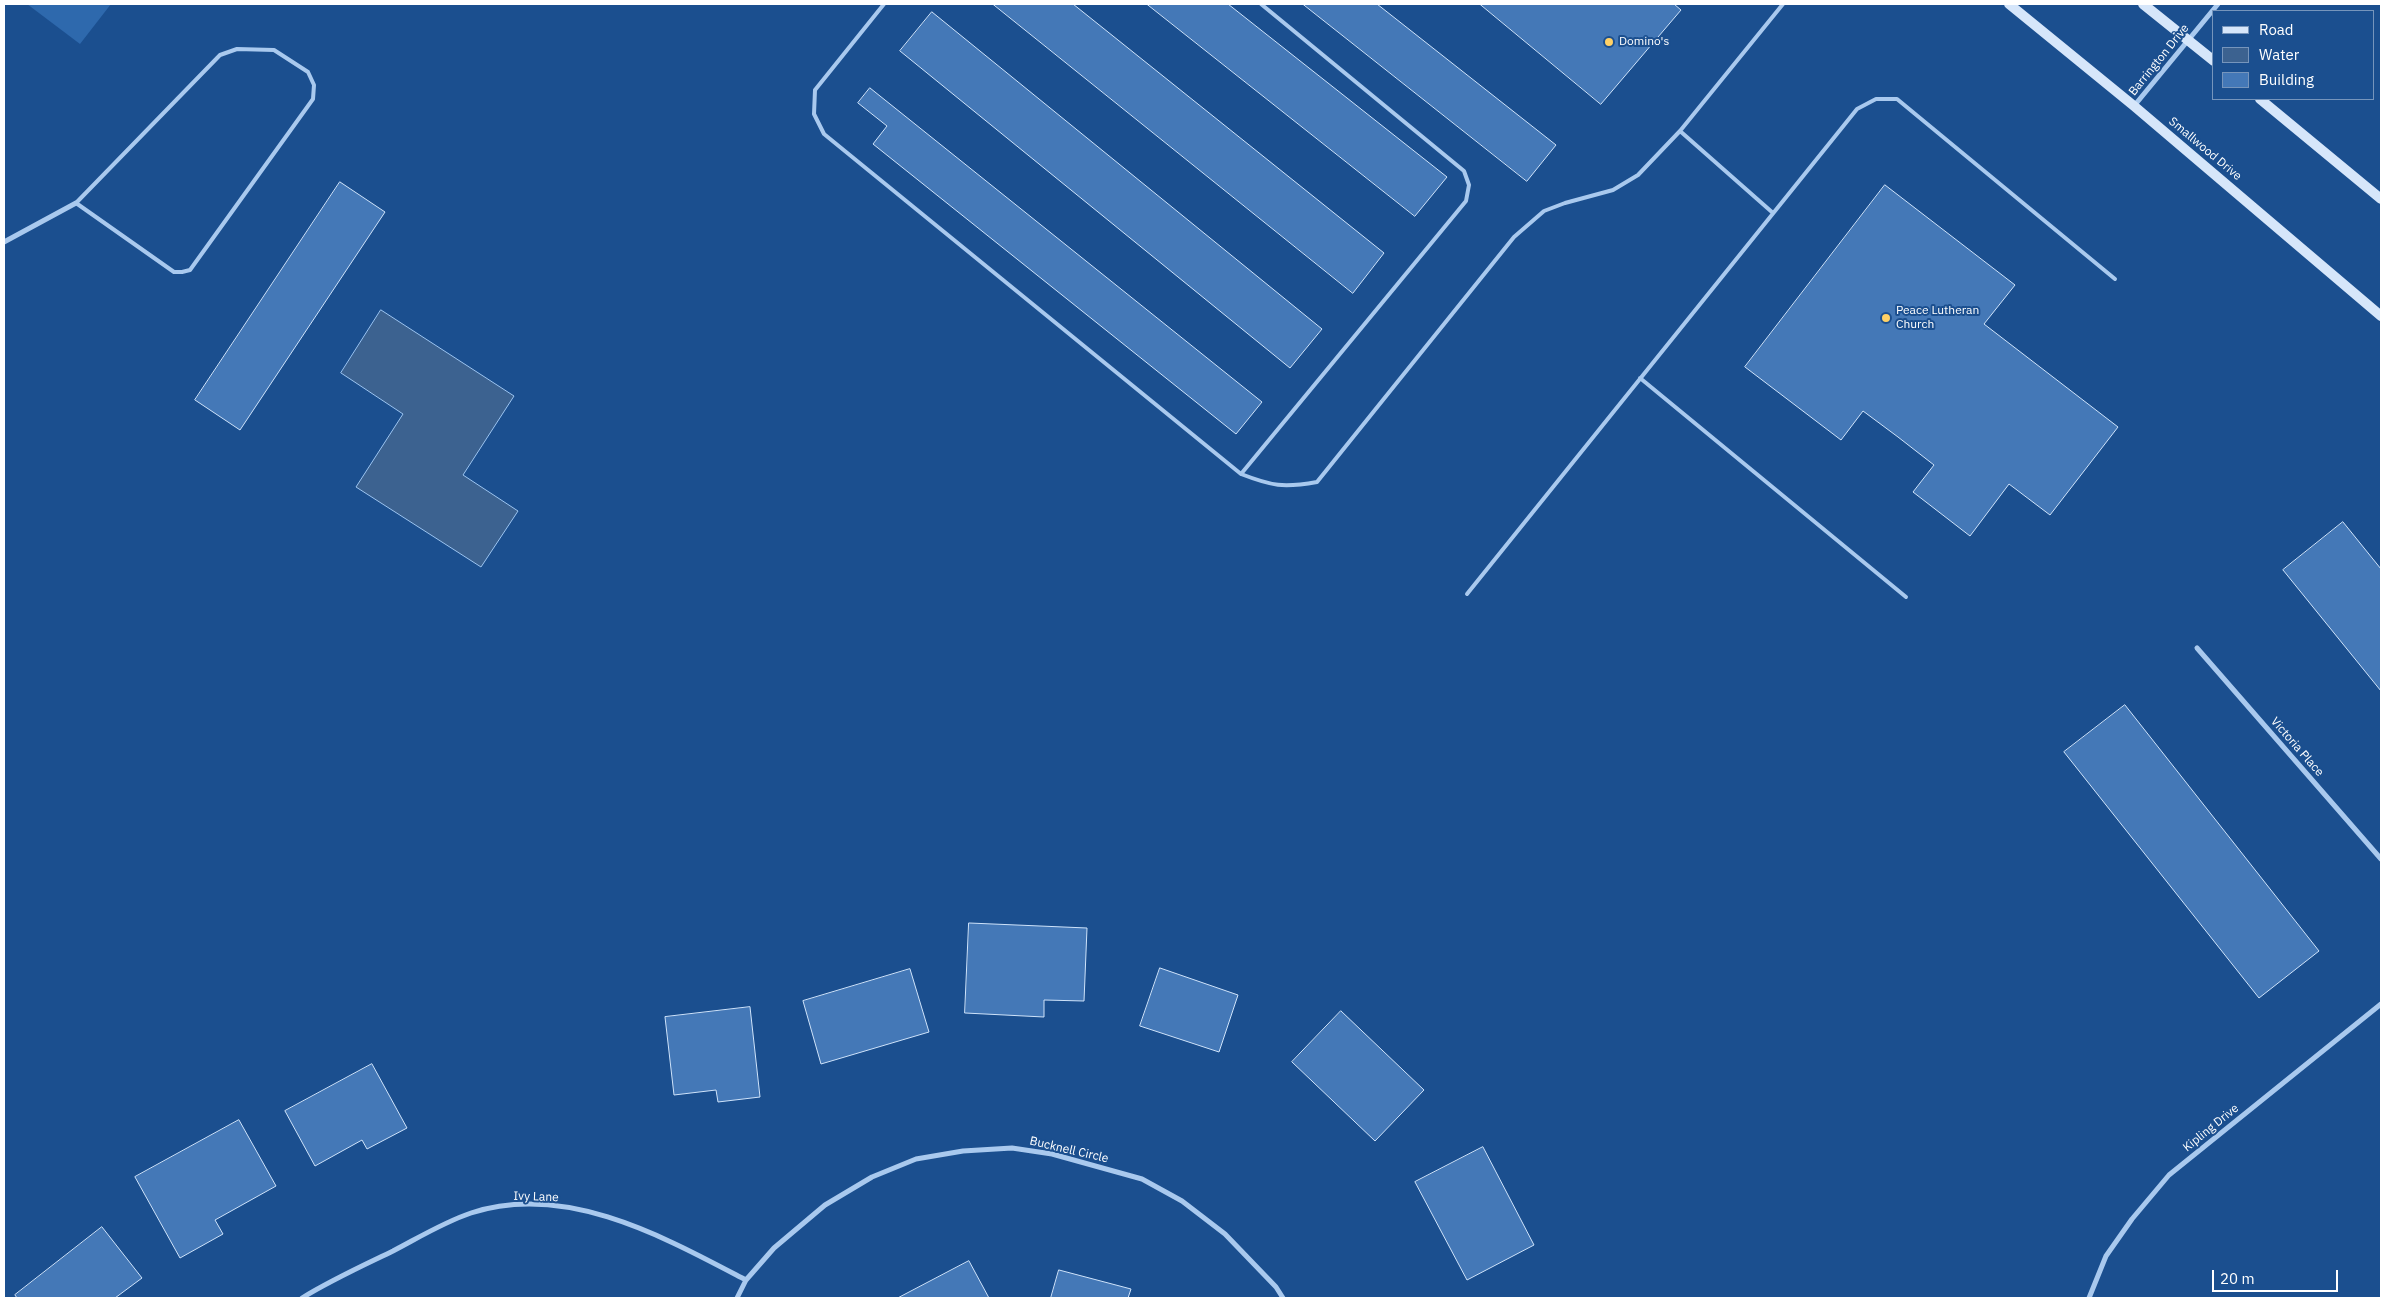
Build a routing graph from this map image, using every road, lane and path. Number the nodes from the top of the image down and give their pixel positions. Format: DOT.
graph roads {
  1 [pos="884,4"];
  2 [pos="1261,4"];
  3 [pos="1775,4"];
  4 [pos="2009,4"];
  5 [pos="2143,4"];
  6 [pos="1781,6"];
  7 [pos="2212,11"];
  8 [pos="2188,40"];
  9 [pos="2212,59"];
  10 [pos="2261,100"];
  11 [pos="2134,106"];
  12 [pos="1680,131"];
  13 [pos="2381,199"];
  14 [pos="76,203"];
  15 [pos="1773,213"];
  16 [pos="4,242"];
  17 [pos="2115,279"];
  18 [pos="2381,316"];
  19 [pos="1640,378"];
  20 [pos="1241,474"];
  21 [pos="1467,594"];
  22 [pos="1906,597"];
  23 [pos="2197,648"];
  24 [pos="2381,859"];
  25 [pos="2381,1004"];
  26 [pos="746,1280"];
  27 [pos="302,1298"];
  28 [pos="737,1298"];
  29 [pos="1283,1298"];
  30 [pos="2089,1298"];
  1 -- 20 [label="lane"];
  2 -- 20 [label="lane"];
  3 -- 6 [label="lane"];
  4 -- 11 [label="main road, Smallwood Drive"];
  5 -- 8 [label="main road"];
  6 -- 12 [label="lane"];
  7 -- 8 [label="street, Barrington Drive"];
  8 -- 9 [label="main road"];
  8 -- 11 [label="street, Barrington Drive"];
  10 -- 13 [label="main road"];
  11 -- 18 [label="main road, Smallwood Drive"];
  12 -- 15 [label="lane"];
  12 -- 20 [label="lane"];
  14 -- 14 [label="lane"];
  14 -- 16 [label="street"];
  15 -- 17 [label="lane"];
  15 -- 19 [label="lane"];
  19 -- 21 [label="lane"];
  19 -- 22 [label="lane"];
  23 -- 24 [label="street, Victoria Place"];
  25 -- 30 [label="street, Kipling Drive"];
  26 -- 27 [label="street, Ivy Lane"];
  26 -- 28 [label="street, Bucknell Circle"];
  26 -- 29 [label="street, Bucknell Circle"];
}
